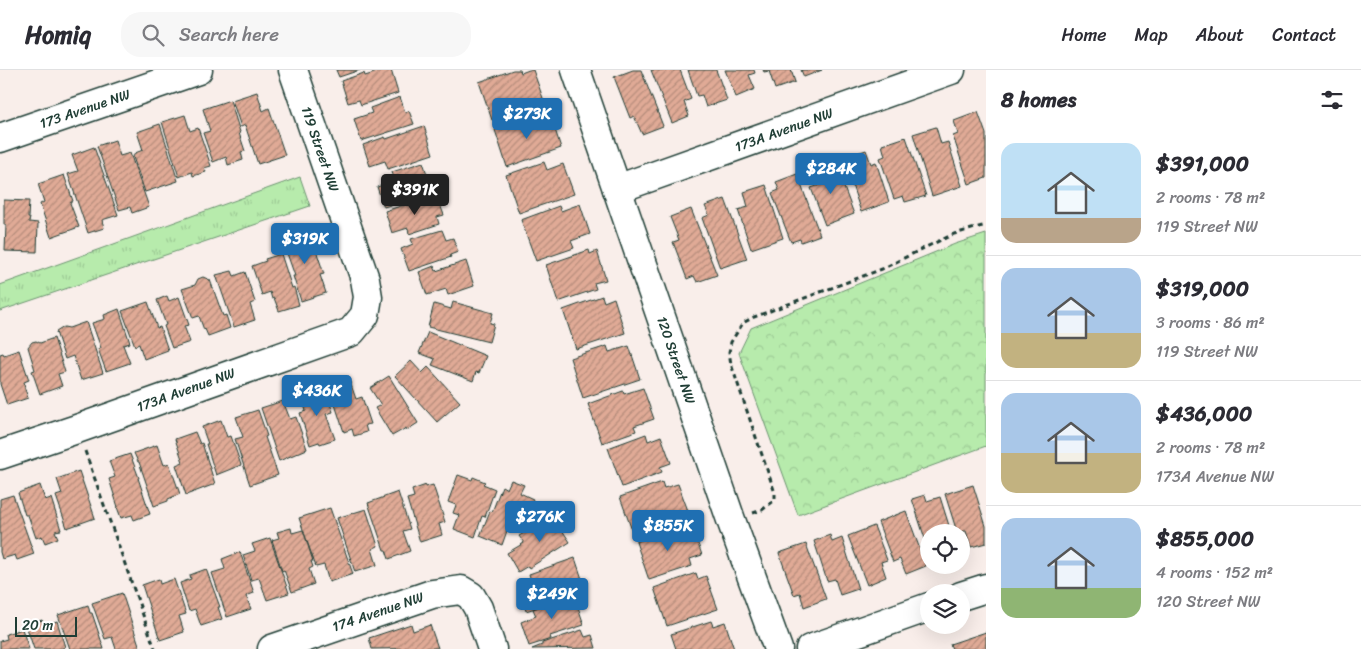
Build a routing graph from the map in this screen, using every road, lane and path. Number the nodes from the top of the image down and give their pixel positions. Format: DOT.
graph roads {
  1 [pos="198,70"];
  2 [pos="293,70"];
  3 [pos="576,70"];
  4 [pos="951,70"];
  5 [pos="0,138"];
  6 [pos="617,189"];
  7 [pos="986,225"];
  8 [pos="365,315"];
  9 [pos="77,429"];
  10 [pos="0,455"];
  11 [pos="732,520"];
  12 [pos="986,588"];
  13 [pos="970,593"];
  14 [pos="920,610"];
  15 [pos="155,649"];
  16 [pos="272,649"];
  17 [pos="492,649"];
  18 [pos="778,649"];
  19 [pos="810,649"];
  1 -- 5 [label="street, 173 Avenue NW"];
  2 -- 8 [label="street, 119 Street NW"];
  3 -- 6 [label="street, 120 Street NW"];
  4 -- 6 [label="street, 173A Avenue NW"];
  6 -- 11 [label="street, 120 Street NW"];
  7 -- 11 [label="path"];
  8 -- 9 [label="street, 173A Avenue NW"];
  9 -- 10 [label="street, 173A Avenue NW"];
  9 -- 15 [label="path"];
  11 -- 18 [label="street, 120 Street NW"];
  12 -- 13 [label="street"];
  14 -- 19 [label="street"];
  16 -- 17 [label="street, 174 Avenue NW"];
}
